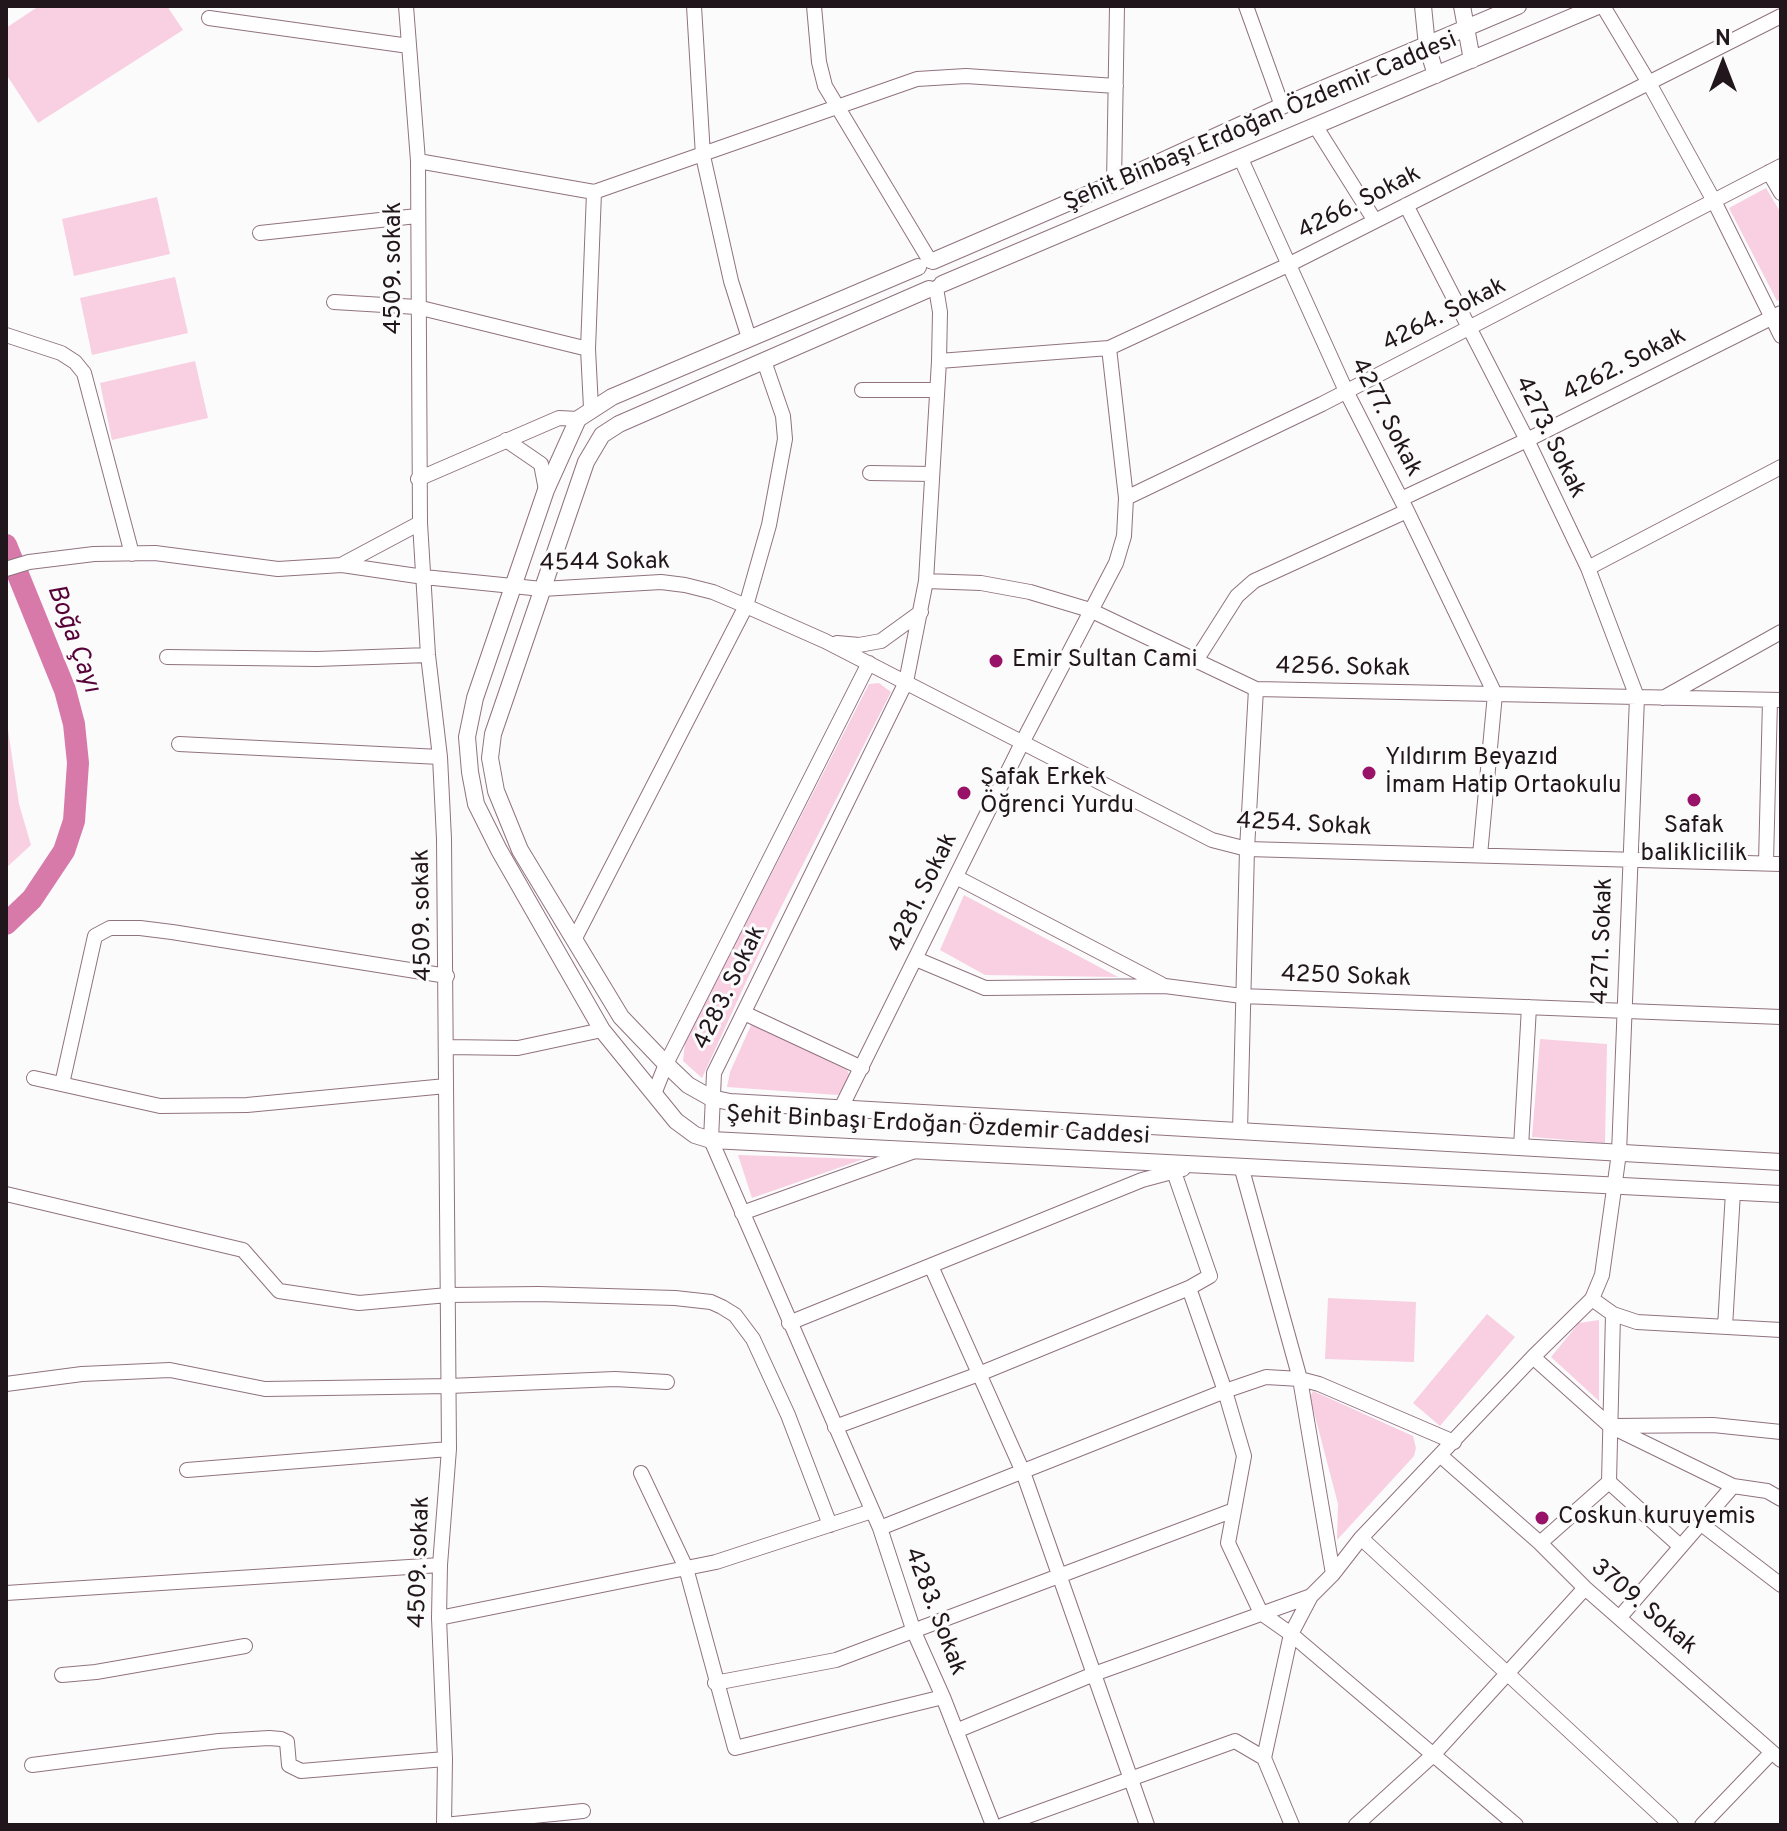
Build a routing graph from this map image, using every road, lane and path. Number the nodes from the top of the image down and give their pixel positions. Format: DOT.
graph roads {
  1 [pos="406,6"];
  2 [pos="694,6"];
  3 [pos="814,6"];
  4 [pos="1117,6"];
  5 [pos="1246,6"];
  6 [pos="1423,6"];
  7 [pos="1462,6"];
  8 [pos="1518,6"];
  9 [pos="1600,6"];
  10 [pos="1781,16"];
  11 [pos="209,18"];
  12 [pos="1465,28"];
  13 [pos="409,46"];
  14 [pos="1427,46"];
  15 [pos="1472,60"];
  16 [pos="1436,75"];
  17 [pos="1649,83"];
  18 [pos="1116,86"];
  19 [pos="1282,106"];
  20 [pos="836,108"];
  21 [pos="1316,127"];
  22 [pos="703,156"];
  23 [pos="1241,159"];
  24 [pos="418,161"];
  25 [pos="1775,169"];
  26 [pos="1114,183"];
  27 [pos="594,192"];
  28 [pos="1781,193"];
  29 [pos="1714,201"];
  30 [pos="1406,205"];
  31 [pos="417,216"];
  32 [pos="1375,221"];
  33 [pos="260,233"];
  34 [pos="925,264"];
  35 [pos="1288,265"];
  36 [pos="936,287"];
  37 [pos="334,302"];
  38 [pos="417,307"];
  39 [pos="1777,315"];
  40 [pos="1469,328"];
  41 [pos="6,335"];
  42 [pos="1781,336"];
  43 [pos="749,338"];
  44 [pos="1109,348"];
  45 [pos="588,349"];
  46 [pos="764,361"];
  47 [pos="939,361"];
  48 [pos="862,390"];
  49 [pos="936,390"];
  50 [pos="1346,391"];
  51 [pos="591,408"];
  52 [pos="578,419"];
  53 [pos="506,440"];
  54 [pos="1527,440"];
  55 [pos="1781,467"];
  56 [pos="870,473"];
  57 [pos="932,474"];
  58 [pos="418,479"];
  59 [pos="546,490"];
  60 [pos="1126,498"];
  61 [pos="1404,505"];
  62 [pos="420,523"];
  63 [pos="132,554"];
  64 [pos="342,565"];
  65 [pos="1588,568"];
  66 [pos="6,569"];
  67 [pos="424,577"];
  68 [pos="926,581"];
  69 [pos="512,586"];
  70 [pos="542,589"];
  71 [pos="746,606"];
  72 [pos="1090,610"];
  73 [pos="921,612"];
  74 [pos="1781,632"];
  75 [pos="825,641"];
  76 [pos="428,655"];
  77 [pos="167,657"];
  78 [pos="1197,659"];
  79 [pos="869,663"];
  80 [pos="906,682"];
  81 [pos="1256,689"];
  82 [pos="1495,694"];
  83 [pos="1637,697"];
  84 [pos="1663,698"];
  85 [pos="1776,700"];
  86 [pos="1022,743"];
  87 [pos="179,744"];
  88 [pos="440,757"];
  89 [pos="1247,849"];
  90 [pos="1480,855"];
  91 [pos="1630,860"];
  92 [pos="1773,864"];
  93 [pos="956,877"];
  94 [pos="575,938"];
  95 [pos="916,959"];
  96 [pos="447,976"];
  97 [pos="1165,986"];
  98 [pos="1242,996"];
  99 [pos="1529,1007"];
  100 [pos="1623,1011"];
  101 [pos="744,1013"];
  102 [pos="1781,1017"];
  103 [pos="602,1030"];
  104 [pos="447,1047"];
  105 [pos="666,1064"];
  106 [pos="862,1068"];
  107 [pos="34,1078"];
  108 [pos="62,1084"];
  109 [pos="446,1086"];
  110 [pos="654,1094"];
  111 [pos="711,1098"];
  112 [pos="841,1108"];
  113 [pos="1240,1131"];
  114 [pos="711,1140"];
  115 [pos="1521,1147"];
  116 [pos="919,1150"];
  117 [pos="1619,1153"];
  118 [pos="1781,1162"];
  119 [pos="1203,1165"];
  120 [pos="1241,1166"];
  121 [pos="1174,1172"];
  122 [pos="1615,1186"];
  123 [pos="1733,1192"];
  124 [pos="6,1194"];
  125 [pos="1781,1194"];
  126 [pos="742,1213"];
  127 [pos="931,1266"];
  128 [pos="1189,1288"];
  129 [pos="448,1295"];
  130 [pos="1592,1299"];
  131 [pos="1613,1314"];
  132 [pos="789,1323"];
  133 [pos="1725,1327"];
  134 [pos="1781,1330"];
  135 [pos="1533,1357"];
  136 [pos="979,1374"];
  137 [pos="1300,1379"];
  138 [pos="667,1382"];
  139 [pos="6,1384"];
  140 [pos="449,1386"];
  141 [pos="1225,1391"];
  142 [pos="1610,1426"];
  143 [pos="835,1427"];
  144 [pos="1781,1432"];
  145 [pos="1454,1442"];
  146 [pos="449,1449"];
  147 [pos="1441,1456"];
  148 [pos="187,1470"];
  149 [pos="1023,1472"];
  150 [pos="641,1473"];
  151 [pos="1609,1482"];
  152 [pos="1733,1486"];
  153 [pos="1781,1499"];
  154 [pos="1234,1510"];
  155 [pos="872,1511"];
  156 [pos="1700,1523"];
  157 [pos="830,1525"];
  158 [pos="880,1528"];
  159 [pos="1361,1538"];
  160 [pos="1540,1543"];
  161 [pos="1680,1546"];
  162 [pos="440,1565"];
  163 [pos="686,1568"];
  164 [pos="1333,1574"];
  165 [pos="1059,1575"];
  166 [pos="1781,1585"];
  167 [pos="1585,1588"];
  168 [pos="6,1593"];
  169 [pos="1311,1596"];
  170 [pos="1261,1613"];
  171 [pos="1620,1617"];
  172 [pos="439,1618"];
  173 [pos="914,1632"];
  174 [pos="1291,1634"];
  175 [pos="245,1646"];
  176 [pos="1507,1672"];
  177 [pos="1094,1674"];
  178 [pos="62,1675"];
  179 [pos="715,1683"];
  180 [pos="943,1697"];
  181 [pos="956,1731"];
  182 [pos="1433,1755"];
  183 [pos="1777,1756"];
  184 [pos="1264,1758"];
  185 [pos="445,1759"];
  186 [pos="32,1765"];
  187 [pos="1131,1781"];
  188 [pos="583,1811"];
  189 [pos="444,1825"];
  190 [pos="993,1825"];
  191 [pos="1003,1825"];
  192 [pos="1147,1825"];
  193 [pos="1292,1825"];
  194 [pos="1356,1825"];
  195 [pos="1516,1825"];
  196 [pos="1671,1825"];
  197 [pos="1702,1825"];
  1 -- 13 [label="street, 4509. sokak"];
  2 -- 22 [label="street"];
  3 -- 20 [label="street"];
  4 -- 18 [label="street"];
  5 -- 19 [label="street"];
  6 -- 14 [label="main road"];
  7 -- 12 [label="main road"];
  8 -- 12 [label="main road, Şehit Binbaşı Erdoğan Özdemir Caddesi"];
  9 -- 15 [label="main road, Şehit Binbaşı Erdoğan Özdemir Caddesi"];
  9 -- 17 [label="street"];
  10 -- 17 [label="street, 4266. Sokak"];
  11 -- 13 [label="street"];
  12 -- 14 [label="main road, Şehit Binbaşı Erdoğan Özdemir Caddesi"];
  12 -- 15 [label="main road"];
  13 -- 24 [label="street, 4509. sokak"];
  14 -- 16 [label="main road"];
  14 -- 19 [label="main road, Şehit Binbaşı Erdoğan Özdemir Caddesi"];
  15 -- 16 [label="main road, Şehit Binbaşı Erdoğan Özdemir Caddesi"];
  16 -- 21 [label="main road, Şehit Binbaşı Erdoğan Özdemir Caddesi"];
  17 -- 29 [label="street"];
  17 -- 30 [label="street, 4266. Sokak"];
  18 -- 20 [label="street"];
  18 -- 26 [label="street"];
  19 -- 26 [label="main road, Şehit Binbaşı Erdoğan Özdemir Caddesi"];
  20 -- 22 [label="street"];
  20 -- 34 [label="street"];
  21 -- 23 [label="main road, Şehit Binbaşı Erdoğan Özdemir Caddesi"];
  21 -- 32 [label="street"];
  22 -- 27 [label="street"];
  22 -- 43 [label="street"];
  23 -- 35 [label="street, 4277. Sokak"];
  23 -- 36 [label="main road, Şehit Binbaşı Erdoğan Özdemir Caddesi"];
  24 -- 27 [label="street"];
  24 -- 31 [label="street, 4509. sokak"];
  25 -- 28 [label="street"];
  25 -- 29 [label="street, 4264. Sokak"];
  26 -- 34 [label="main road, Şehit Binbaşı Erdoğan Özdemir Caddesi"];
  27 -- 45 [label="street"];
  29 -- 39 [label="street"];
  29 -- 40 [label="street, 4264. Sokak"];
  30 -- 32 [label="street, 4266. Sokak"];
  30 -- 40 [label="street, 4273. Sokak"];
  31 -- 33 [label="street"];
  31 -- 38 [label="street, 4509. sokak"];
  32 -- 35 [label="street, 4266. Sokak"];
  34 -- 36 [label="main road"];
  34 -- 36 [label="main road"];
  34 -- 43 [label="main road, Şehit Binbaşı Erdoğan Özdemir Caddesi"];
  35 -- 44 [label="street, 4266. Sokak"];
  35 -- 50 [label="street, 4277. Sokak"];
  36 -- 46 [label="main road, Şehit Binbaşı Erdoğan Özdemir Caddesi"];
  36 -- 47 [label="street, 4283. Sokak"];
  37 -- 38 [label="street"];
  38 -- 45 [label="street"];
  38 -- 58 [label="street, 4509. sokak"];
  39 -- 42 [label="street"];
  39 -- 54 [label="street, 4262. Sokak"];
  40 -- 50 [label="street, 4264. Sokak"];
  40 -- 54 [label="street, 4273. Sokak"];
  41 -- 63 [label="street"];
  43 -- 51 [label="main road, Şehit Binbaşı Erdoğan Özdemir Caddesi"];
  44 -- 47 [label="street, 4266. Sokak"];
  44 -- 60 [label="street, 4281. Sokak"];
  45 -- 51 [label="street"];
  46 -- 70 [label="main road, Şehit Binbaşı Erdoğan Özdemir Caddesi"];
  46 -- 71 [label="street"];
  47 -- 49 [label="street, 4283. Sokak"];
  48 -- 49 [label="street"];
  49 -- 57 [label="street, 4283. Sokak"];
  50 -- 60 [label="street, 4264. Sokak"];
  50 -- 61 [label="street, 4277. Sokak"];
  51 -- 52 [label="main road, Şehit Binbaşı Erdoğan Özdemir Caddesi"];
  52 -- 53 [label="street"];
  52 -- 59 [label="main road, Şehit Binbaşı Erdoğan Özdemir Caddesi"];
  53 -- 58 [label="street"];
  53 -- 59 [label="street"];
  54 -- 61 [label="street, 4262. Sokak"];
  54 -- 65 [label="street, 4273. Sokak"];
  55 -- 65 [label="street"];
  56 -- 57 [label="street"];
  57 -- 68 [label="street, 4283. Sokak"];
  58 -- 62 [label="street, 4509. sokak"];
  59 -- 69 [label="main road, Şehit Binbaşı Erdoğan Özdemir Caddesi"];
  60 -- 72 [label="street, 4281. Sokak"];
  61 -- 78 [label="street, 4262. Sokak"];
  61 -- 82 [label="street, 4277. Sokak"];
  62 -- 64 [label="street"];
  62 -- 67 [label="street, 4509. sokak"];
  63 -- 64 [label="street"];
  63 -- 66 [label="street"];
  64 -- 67 [label="street, 4544 Sokak"];
  65 -- 83 [label="street, 4273. Sokak"];
  67 -- 69 [label="street, 4544 Sokak"];
  67 -- 76 [label="street, 4509. sokak"];
  68 -- 72 [label="street, 4256. Sokak"];
  68 -- 73 [label="street, 4283. Sokak"];
  69 -- 70 [label="street, 4544 Sokak"];
  69 -- 103 [label="main road, Şehit Binbaşı Erdoğan Özdemir Caddesi"];
  70 -- 71 [label="street, 4544 Sokak"];
  70 -- 94 [label="main road, Şehit Binbaşı Erdoğan Özdemir Caddesi"];
  71 -- 75 [label="street, 4544 Sokak"];
  71 -- 94 [label="street"];
  72 -- 78 [label="street, 4256. Sokak"];
  72 -- 86 [label="street, 4281. Sokak"];
  73 -- 75 [label="street"];
  73 -- 80 [label="street, 4283. Sokak"];
  74 -- 84 [label="street"];
  75 -- 79 [label="street, 4254. Sokak"];
  76 -- 77 [label="street"];
  76 -- 88 [label="street, 4509. sokak"];
  78 -- 81 [label="street, 4256. Sokak"];
  79 -- 80 [label="street, 4254. Sokak"];
  79 -- 105 [label="street"];
  80 -- 86 [label="street, 4254. Sokak"];
  80 -- 101 [label="street, 4283. Sokak"];
  81 -- 82 [label="street, 4256. Sokak"];
  81 -- 89 [label="street"];
  82 -- 83 [label="street, 4256. Sokak"];
  82 -- 90 [label="street"];
  83 -- 84 [label="street, 4256. Sokak"];
  83 -- 91 [label="street, 4271. Sokak"];
  84 -- 85 [label="street, 4256. Sokak"];
  85 -- 92 [label="street"];
  86 -- 89 [label="street, 4254. Sokak"];
  86 -- 93 [label="street, 4281. Sokak"];
  87 -- 88 [label="street"];
  88 -- 96 [label="street, 4509. sokak"];
  89 -- 90 [label="street, 4254. Sokak"];
  89 -- 98 [label="street"];
  90 -- 91 [label="street, 4254. Sokak"];
  91 -- 92 [label="street, 4254. Sokak"];
  91 -- 100 [label="street, 4271. Sokak"];
  93 -- 95 [label="street, 4281. Sokak"];
  93 -- 97 [label="street"];
  94 -- 105 [label="main road, Şehit Binbaşı Erdoğan Özdemir Caddesi"];
  95 -- 97 [label="street, 4250 Sokak"];
  95 -- 106 [label="street, 4281. Sokak"];
  96 -- 104 [label="street, 4509. sokak"];
  96 -- 108 [label="street"];
  97 -- 98 [label="street, 4250 Sokak"];
  98 -- 99 [label="street, 4250 Sokak"];
  98 -- 113 [label="street"];
  99 -- 100 [label="street, 4250 Sokak"];
  99 -- 115 [label="street"];
  100 -- 102 [label="street, 4250 Sokak"];
  100 -- 117 [label="street, 4271. Sokak"];
  101 -- 106 [label="street"];
  101 -- 111 [label="street, 4283. Sokak"];
  103 -- 104 [label="street"];
  103 -- 110 [label="main road, Şehit Binbaşı Erdoğan Özdemir Caddesi"];
  104 -- 109 [label="street, 4509. sokak"];
  105 -- 110 [label="street"];
  105 -- 111 [label="main road, Şehit Binbaşı Erdoğan Özdemir Caddesi"];
  106 -- 112 [label="street, 4281. Sokak"];
  107 -- 108 [label="street"];
  108 -- 109 [label="street"];
  109 -- 129 [label="street, 4509. sokak"];
  110 -- 114 [label="main road, Şehit Binbaşı Erdoğan Özdemir Caddesi"];
  111 -- 112 [label="main road, Şehit Binbaşı Erdoğan Özdemir Caddesi"];
  111 -- 114 [label="street, 4283. Sokak"];
  112 -- 113 [label="main road, Şehit Binbaşı Erdoğan Özdemir Caddesi"];
  113 -- 115 [label="main road, Şehit Binbaşı Erdoğan Özdemir Caddesi"];
  114 -- 116 [label="main road, Şehit Binbaşı Erdoğan Özdemir Caddesi"];
  114 -- 126 [label="street, 4283. Sokak"];
  115 -- 117 [label="main road, Şehit Binbaşı Erdoğan Özdemir Caddesi"];
  116 -- 119 [label="main road, Şehit Binbaşı Erdoğan Özdemir Caddesi"];
  116 -- 126 [label="street"];
  117 -- 118 [label="main road, Şehit Binbaşı Erdoğan Özdemir Caddesi"];
  117 -- 122 [label="street, 4271. Sokak"];
  119 -- 120 [label="main road, Şehit Binbaşı Erdoğan Özdemir Caddesi"];
  119 -- 121 [label="street"];
  120 -- 122 [label="main road, Şehit Binbaşı Erdoğan Özdemir Caddesi"];
  120 -- 137 [label="street"];
  121 -- 127 [label="street"];
  121 -- 128 [label="street"];
  122 -- 123 [label="main road, Şehit Binbaşı Erdoğan Özdemir Caddesi"];
  122 -- 130 [label="street, 4271. Sokak"];
  123 -- 125 [label="main road, Şehit Binbaşı Erdoğan Özdemir Caddesi"];
  123 -- 133 [label="street"];
  124 -- 129 [label="street"];
  126 -- 132 [label="street, 4283. Sokak"];
  127 -- 132 [label="street"];
  127 -- 136 [label="street"];
  128 -- 136 [label="street"];
  128 -- 141 [label="street"];
  129 -- 140 [label="street, 4509. sokak"];
  129 -- 157 [label="street"];
  130 -- 131 [label="street"];
  130 -- 135 [label="street"];
  131 -- 133 [label="street"];
  131 -- 142 [label="street"];
  132 -- 143 [label="street, 4283. Sokak"];
  133 -- 134 [label="street"];
  135 -- 142 [label="street"];
  135 -- 145 [label="street"];
  136 -- 143 [label="street"];
  136 -- 149 [label="street"];
  137 -- 141 [label="street"];
  137 -- 145 [label="street"];
  137 -- 164 [label="street"];
  138 -- 140 [label="street"];
  139 -- 140 [label="street"];
  140 -- 146 [label="street, 4509. sokak"];
  141 -- 149 [label="street"];
  141 -- 154 [label="street"];
  142 -- 144 [label="street"];
  142 -- 151 [label="street"];
  142 -- 152 [label="street"];
  143 -- 155 [label="street, 4283. Sokak"];
  145 -- 147 [label="street"];
  146 -- 148 [label="street"];
  146 -- 162 [label="street, 4509. sokak"];
  147 -- 159 [label="street"];
  147 -- 160 [label="street, 3709. Sokak"];
  149 -- 158 [label="street"];
  149 -- 165 [label="street"];
  150 -- 163 [label="street"];
  151 -- 160 [label="street"];
  151 -- 161 [label="street"];
  152 -- 153 [label="street"];
  152 -- 156 [label="street"];
  154 -- 165 [label="street"];
  154 -- 170 [label="street"];
  155 -- 157 [label="street"];
  155 -- 158 [label="street, 4283. Sokak"];
  156 -- 161 [label="street"];
  156 -- 166 [label="street"];
  157 -- 163 [label="street"];
  158 -- 173 [label="street, 4283. Sokak"];
  159 -- 164 [label="street"];
  159 -- 176 [label="street"];
  160 -- 167 [label="street, 3709. Sokak"];
  161 -- 171 [label="street"];
  162 -- 168 [label="street"];
  162 -- 172 [label="street, 4509. sokak"];
  163 -- 172 [label="street"];
  163 -- 179 [label="street"];
  164 -- 169 [label="street"];
  165 -- 173 [label="street"];
  165 -- 177 [label="street"];
  167 -- 171 [label="street, 3709. Sokak"];
  167 -- 176 [label="street"];
  169 -- 170 [label="street"];
  169 -- 174 [label="street"];
  170 -- 174 [label="street"];
  170 -- 177 [label="street"];
  171 -- 183 [label="street, 3709. Sokak"];
  172 -- 185 [label="street, 4509. sokak"];
  173 -- 179 [label="street"];
  173 -- 180 [label="street, 4283. Sokak"];
  174 -- 182 [label="street"];
  174 -- 184 [label="street"];
  175 -- 178 [label="street"];
  176 -- 182 [label="street"];
  176 -- 196 [label="street"];
  177 -- 181 [label="street"];
  177 -- 187 [label="street"];
  179 -- 180 [label="street"];
  180 -- 181 [label="street, 4283. Sokak"];
  181 -- 190 [label="street, 4283. Sokak"];
  182 -- 194 [label="street"];
  182 -- 195 [label="street"];
  183 -- 197 [label="street"];
  184 -- 187 [label="street"];
  184 -- 193 [label="street"];
  185 -- 186 [label="street"];
  185 -- 189 [label="street, 4509. sokak"];
  187 -- 191 [label="street"];
  187 -- 192 [label="street"];
  188 -- 189 [label="street"];
}
